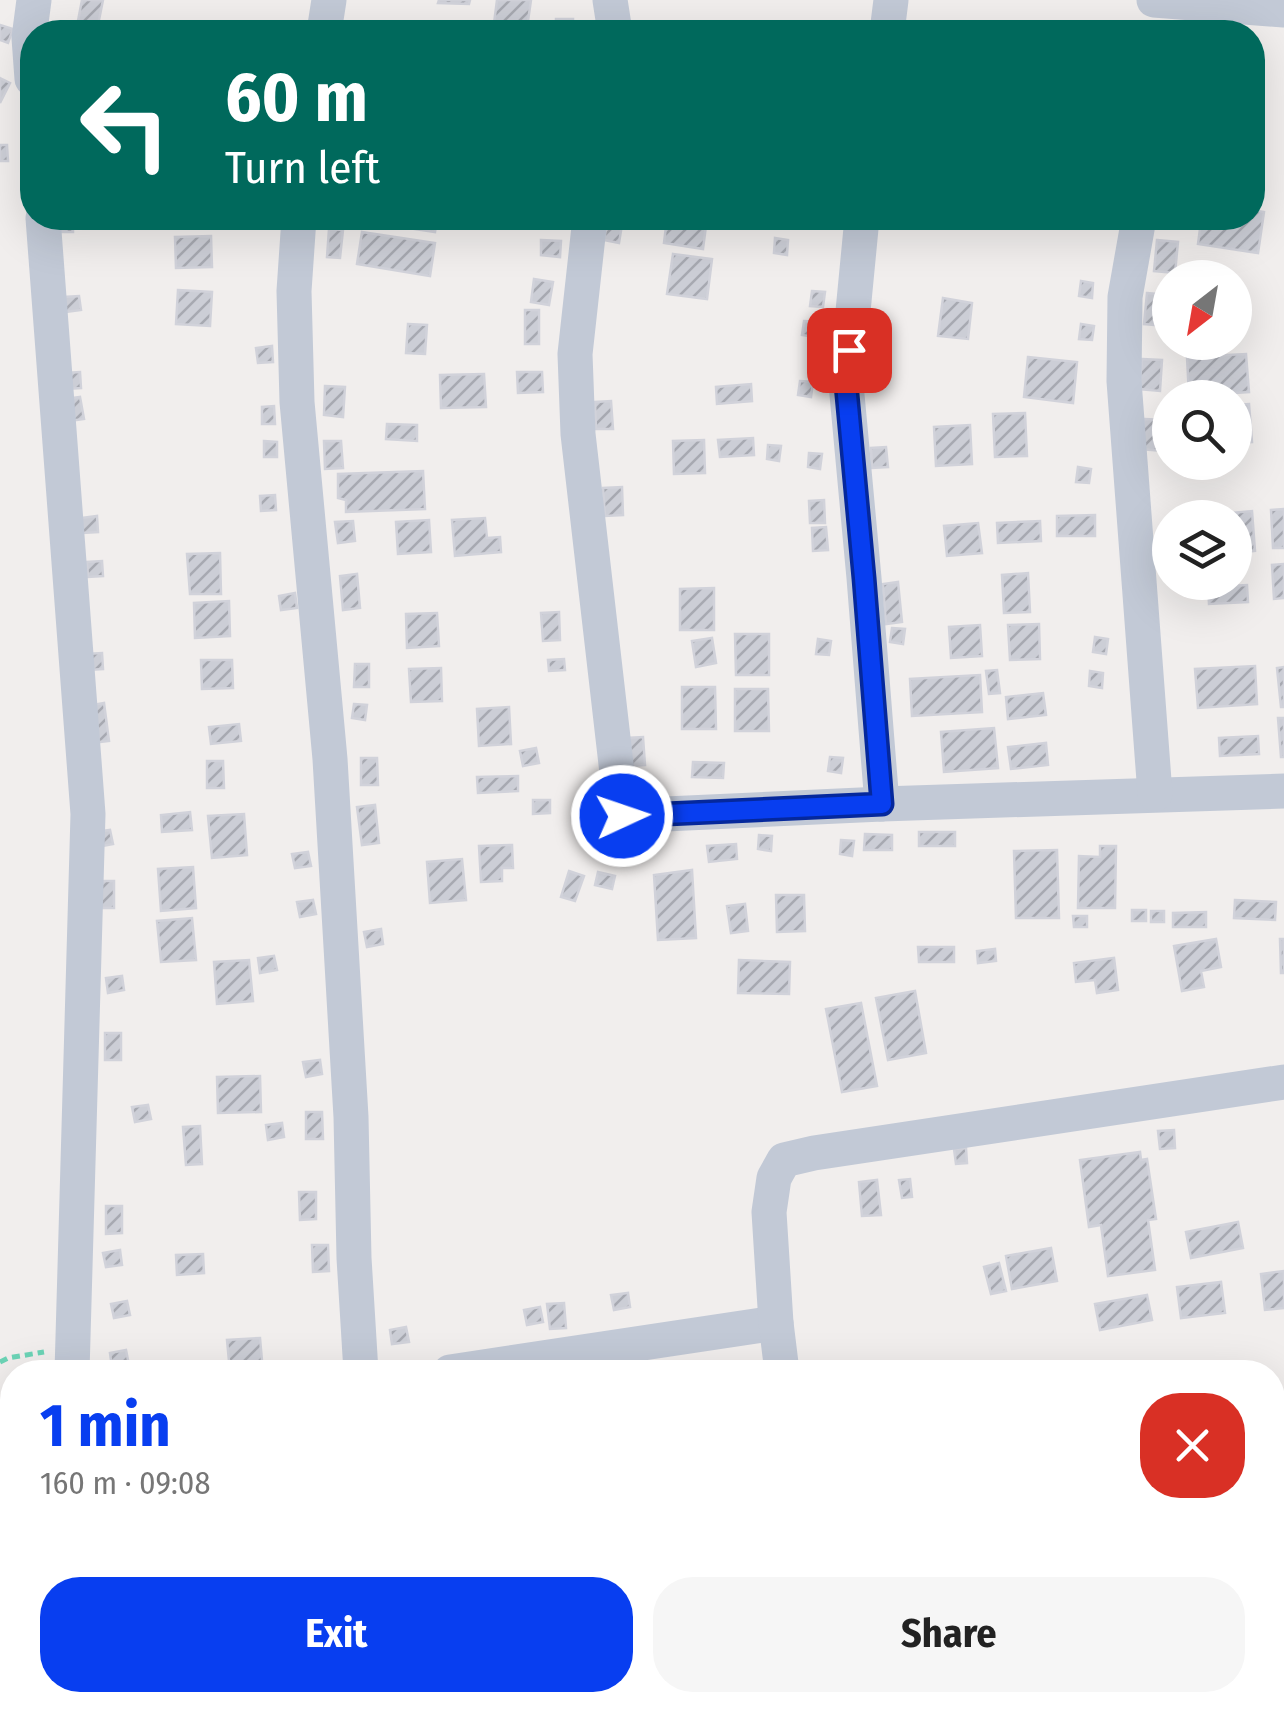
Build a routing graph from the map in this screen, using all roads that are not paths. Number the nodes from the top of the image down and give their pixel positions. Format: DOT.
graph roads {
  1 [pos="1284,10"];
  2 [pos="1166,11"];
  3 [pos="44,230"];
  4 [pos="298,230"];
  5 [pos="589,230"];
  6 [pos="861,230"];
  7 [pos="1137,230"];
  8 [pos="1284,791"];
  9 [pos="1155,794"];
  10 [pos="882,804"];
  11 [pos="1284,1082"];
  12 [pos="776,1323"];
  13 [pos="72,1360"];
  14 [pos="360,1360"];
  15 [pos="530,1360"];
  16 [pos="781,1360"];
  1 -- 2 [label="street"];
  3 -- 13 [label="street"];
  4 -- 14 [label="street"];
  5 -- 10 [label="street"];
  6 -- 10 [label="street"];
  7 -- 9 [label="street"];
  8 -- 9 [label="street"];
  9 -- 10 [label="street"];
  11 -- 12 [label="street"];
  12 -- 15 [label="street"];
  12 -- 16 [label="street"];
}
